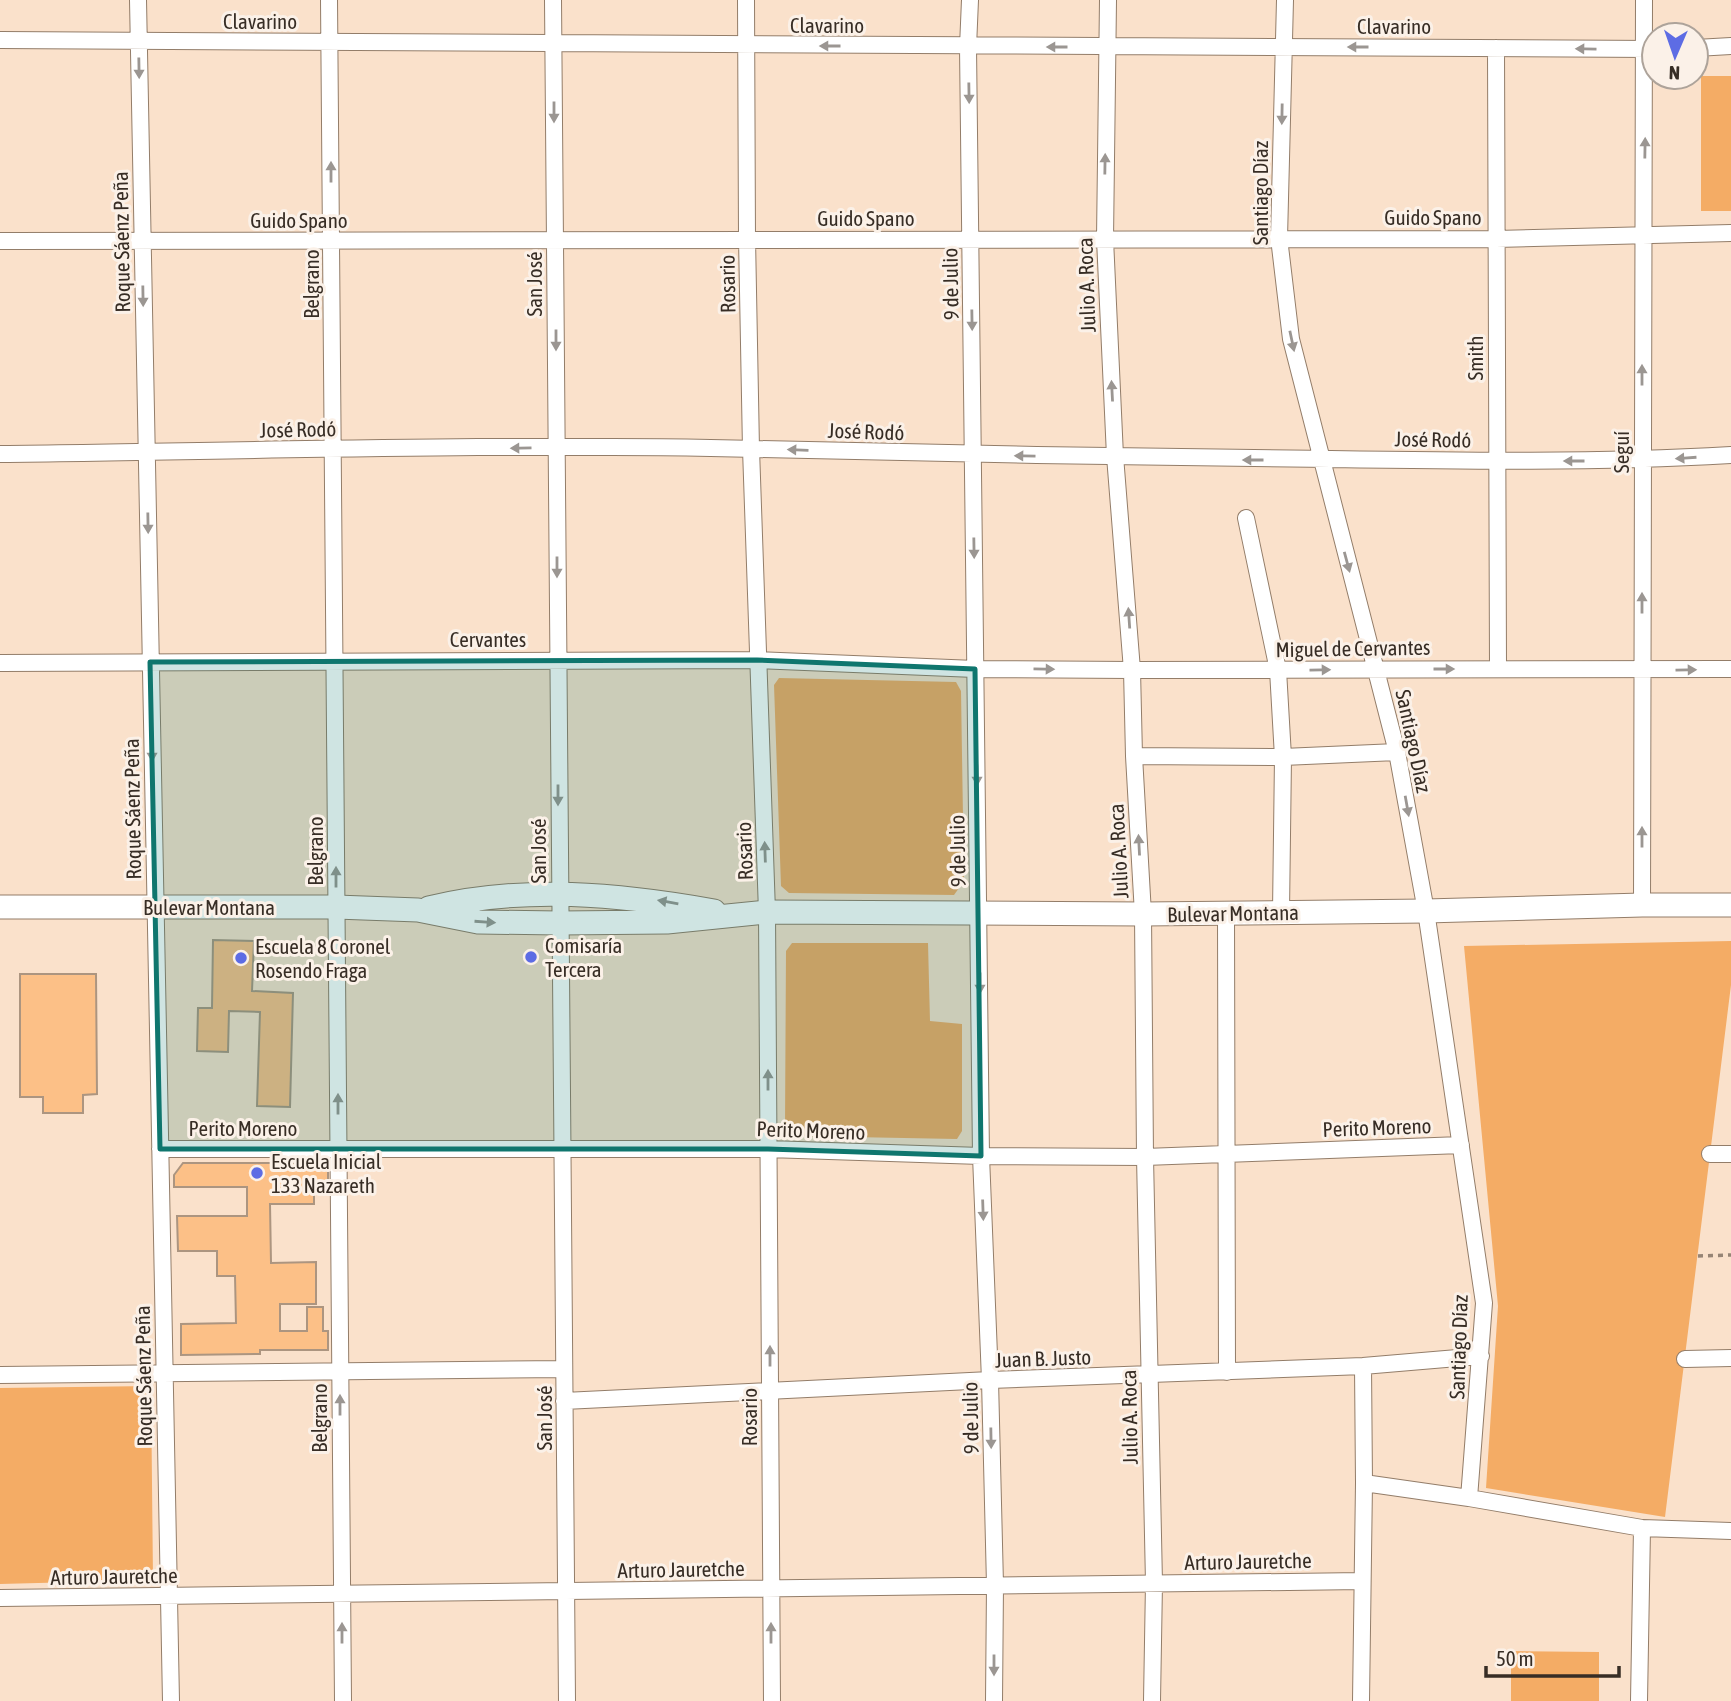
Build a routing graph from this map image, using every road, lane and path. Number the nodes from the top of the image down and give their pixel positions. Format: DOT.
graph roads {
  1 [pos="138,0"];
  2 [pos="329,0"];
  3 [pos="553,0"];
  4 [pos="746,0"];
  5 [pos="970,0"];
  6 [pos="1108,0"];
  7 [pos="1285,0"];
  8 [pos="1644,0"];
  9 [pos="1647,21"];
  10 [pos="0,40"];
  11 [pos="138,41"];
  12 [pos="330,42"];
  13 [pos="553,44"];
  14 [pos="746,45"];
  15 [pos="1283,46"];
  16 [pos="1731,46"];
  17 [pos="968,47"];
  18 [pos="1710,47"];
  19 [pos="1106,48"];
  20 [pos="1496,48"];
  21 [pos="1640,49"];
  22 [pos="1648,91"];
  23 [pos="1731,233"];
  24 [pos="1643,234"];
  25 [pos="1279,237"];
  26 [pos="747,238"];
  27 [pos="971,239"];
  28 [pos="1105,239"];
  29 [pos="1496,239"];
  30 [pos="555,240"];
  31 [pos="0,241"];
  32 [pos="142,241"];
  33 [pos="331,241"];
  34 [pos="556,448"];
  35 [pos="751,449"];
  36 [pos="333,450"];
  37 [pos="146,452"];
  38 [pos="0,454"];
  39 [pos="973,455"];
  40 [pos="1731,455"];
  41 [pos="1115,457"];
  42 [pos="1321,459"];
  43 [pos="1642,460"];
  44 [pos="1497,461"];
  45 [pos="1246,517"];
  46 [pos="558,659"];
  47 [pos="757,660"];
  48 [pos="334,661"];
  49 [pos="150,662"];
  50 [pos="0,663"];
  51 [pos="1498,668"];
  52 [pos="975,669"];
  53 [pos="1376,669"];
  54 [pos="1731,669"];
  55 [pos="1132,670"];
  56 [pos="1279,670"];
  57 [pos="1642,671"];
  58 [pos="1397,752"];
  59 [pos="1134,756"];
  60 [pos="1283,757"];
  61 [pos="559,893"];
  62 [pos="1642,905"];
  63 [pos="1731,905"];
  64 [pos="0,907"];
  65 [pos="155,907"];
  66 [pos="336,907"];
  67 [pos="418,910"];
  68 [pos="1426,911"];
  69 [pos="767,912"];
  70 [pos="1226,912"];
  71 [pos="1281,912"];
  72 [pos="1143,914"];
  73 [pos="735,915"];
  74 [pos="979,915"];
  75 [pos="559,923"];
  76 [pos="1461,1145"];
  77 [pos="160,1149"];
  78 [pos="338,1149"];
  79 [pos="562,1149"];
  80 [pos="768,1149"];
  81 [pos="1226,1152"];
  82 [pos="1710,1154"];
  83 [pos="1731,1154"];
  84 [pos="981,1156"];
  85 [pos="1145,1157"];
  86 [pos="1731,1255"];
  87 [pos="1698,1256"];
  88 [pos="1481,1356"];
  89 [pos="1731,1358"];
  90 [pos="1685,1359"];
  91 [pos="1363,1366"];
  92 [pos="564,1369"];
  93 [pos="1227,1372"];
  94 [pos="340,1373"];
  95 [pos="164,1374"];
  96 [pos="0,1375"];
  97 [pos="1149,1376"];
  98 [pos="990,1380"];
  99 [pos="770,1391"];
  100 [pos="565,1401"];
  101 [pos="1364,1483"];
  102 [pos="1469,1498"];
  103 [pos="1642,1528"];
  104 [pos="1731,1531"];
  105 [pos="1362,1581"];
  106 [pos="1154,1583"];
  107 [pos="995,1586"];
  108 [pos="771,1588"];
  109 [pos="566,1591"];
  110 [pos="342,1594"];
  111 [pos="169,1596"];
  112 [pos="0,1598"];
  113 [pos="171,1701"];
  114 [pos="343,1701"];
  115 [pos="567,1701"];
  116 [pos="772,1701"];
  117 [pos="994,1701"];
  118 [pos="1152,1701"];
  119 [pos="1361,1701"];
  120 [pos="1639,1701"];
  1 -- 11 [label="street, Roque Sáenz Peña"];
  2 -- 12 [label="street, Belgrano"];
  3 -- 13 [label="street, San José"];
  4 -- 14 [label="street, Rosario"];
  5 -- 17 [label="street, 9 de Julio"];
  6 -- 19 [label="street, Julio A. Roca"];
  7 -- 15 [label="street, Santiago Díaz"];
  8 -- 9 [label="street, Seguí"];
  10 -- 11 [label="street, Clavarino"];
  11 -- 12 [label="street, Clavarino"];
  11 -- 32 [label="street, Roque Sáenz Peña, one-way"];
  12 -- 13 [label="street, Clavarino"];
  33 -- 12 [label="street, Belgrano, one-way"];
  13 -- 14 [label="street, Clavarino"];
  13 -- 30 [label="street, San José, one-way"];
  17 -- 14 [label="street, Clavarino, one-way"];
  14 -- 26 [label="street, Rosario"];
  15 -- 19 [label="street, Clavarino"];
  20 -- 15 [label="street, Clavarino, one-way"];
  15 -- 25 [label="street, Santiago Díaz, one-way"];
  16 -- 18 [label="street"];
  19 -- 17 [label="street, Clavarino, one-way"];
  17 -- 27 [label="street, 9 de Julio, one-way"];
  28 -- 19 [label="street, Julio A. Roca, one-way"];
  21 -- 20 [label="street, Clavarino, one-way"];
  20 -- 29 [label="street, Smith"];
  24 -- 22 [label="street, Seguí, one-way"];
  23 -- 24 [label="street, Guido Spano"];
  24 -- 29 [label="street, Guido Spano"];
  43 -- 24 [label="street, Seguí, one-way"];
  25 -- 28 [label="street, Guido Spano"];
  25 -- 29 [label="street, Guido Spano"];
  25 -- 42 [label="street, Santiago Díaz, one-way"];
  26 -- 27 [label="street, Guido Spano"];
  26 -- 30 [label="street, Guido Spano"];
  26 -- 35 [label="street, Rosario"];
  27 -- 28 [label="street, Guido Spano"];
  27 -- 39 [label="street, 9 de Julio, one-way"];
  41 -- 28 [label="street, Julio A. Roca, one-way"];
  29 -- 44 [label="street, Smith"];
  30 -- 33 [label="street, Guido Spano"];
  30 -- 34 [label="street, San José, one-way"];
  31 -- 32 [label="street, Guido Spano"];
  32 -- 33 [label="street, Guido Spano"];
  32 -- 37 [label="street, Roque Sáenz Peña, one-way"];
  33 -- 36 [label="street, Belgrano"];
  34 -- 35 [label="street, José Rodó"];
  34 -- 36 [label="street, José Rodó, one-way"];
  34 -- 46 [label="street, San José, one-way"];
  39 -- 35 [label="street, José Rodó, one-way"];
  35 -- 47 [label="street, Rosario"];
  36 -- 37 [label="street, José Rodó"];
  36 -- 48 [label="street, Belgrano"];
  37 -- 38 [label="street, José Rodó"];
  37 -- 49 [label="street, Roque Sáenz Peña, one-way"];
  41 -- 39 [label="street, José Rodó, one-way"];
  39 -- 52 [label="street, 9 de Julio, one-way"];
  40 -- 43 [label="street, José Rodó, one-way"];
  42 -- 41 [label="street, José Rodó, one-way"];
  55 -- 41 [label="street, Julio A. Roca, one-way"];
  42 -- 44 [label="street, José Rodó"];
  42 -- 53 [label="street, Santiago Díaz, one-way"];
  43 -- 44 [label="street, José Rodó, one-way"];
  57 -- 43 [label="street, Seguí, one-way"];
  44 -- 51 [label="street, Smith"];
  45 -- 56 [label="street"];
  46 -- 47 [label="street, Cervantes"];
  46 -- 48 [label="street, Cervantes"];
  46 -- 61 [label="street, San José, one-way"];
  47 -- 52 [label="street, Cervantes"];
  69 -- 47 [label="street, Rosario, one-way"];
  48 -- 49 [label="street, Cervantes"];
  66 -- 48 [label="street, Belgrano, one-way"];
  49 -- 50 [label="street, Cervantes"];
  49 -- 65 [label="street, Roque Sáenz Peña, one-way"];
  53 -- 51 [label="street, Miguel de Cervantes, one-way"];
  51 -- 57 [label="street, Miguel de Cervantes"];
  52 -- 55 [label="street, Miguel de Cervantes, one-way"];
  52 -- 74 [label="street, 9 de Julio, one-way"];
  56 -- 53 [label="street, Miguel de Cervantes, one-way"];
  53 -- 58 [label="street, Santiago Díaz"];
  57 -- 54 [label="street, Miguel de Cervantes, one-way"];
  55 -- 56 [label="street, Miguel de Cervantes"];
  55 -- 59 [label="street, Julio A. Roca"];
  56 -- 60 [label="street"];
  62 -- 57 [label="street, Seguí, one-way"];
  58 -- 60 [label="street"];
  58 -- 68 [label="street, Santiago Díaz, one-way"];
  59 -- 60 [label="street"];
  72 -- 59 [label="street, Julio A. Roca, one-way"];
  60 -- 71 [label="street"];
  61 -- 67 [label="main road, Bulevar Montana"];
  73 -- 61 [label="main road, Bulevar Montana, one-way"];
  61 -- 75 [label="street, San José"];
  62 -- 63 [label="main road, Bulevar Montana"];
  62 -- 68 [label="main road, Bulevar Montana"];
  64 -- 65 [label="main road, Bulevar Montana"];
  65 -- 66 [label="main road, Bulevar Montana"];
  65 -- 77 [label="street, Roque Sáenz Peña"];
  66 -- 67 [label="main road, Bulevar Montana"];
  78 -- 66 [label="street, Belgrano, one-way"];
  67 -- 75 [label="main road, Bulevar Montana, one-way"];
  68 -- 71 [label="main road, Bulevar Montana"];
  68 -- 76 [label="street, Santiago Díaz"];
  69 -- 73 [label="main road, Bulevar Montana"];
  69 -- 74 [label="main road, Bulevar Montana"];
  80 -- 69 [label="street, Rosario, one-way"];
  70 -- 71 [label="main road, Bulevar Montana"];
  70 -- 72 [label="main road, Bulevar Montana"];
  70 -- 81 [label="street"];
  72 -- 74 [label="main road, Bulevar Montana"];
  72 -- 85 [label="street, Julio A. Roca"];
  73 -- 75 [label="main road, Bulevar Montana"];
  74 -- 84 [label="street, 9 de Julio, one-way"];
  75 -- 79 [label="street, San José"];
  76 -- 81 [label="street, Perito Moreno"];
  76 -- 88 [label="street, Santiago Díaz"];
  77 -- 78 [label="street, Perito Moreno"];
  77 -- 95 [label="street, Roque Sáenz Peña"];
  78 -- 79 [label="street, Perito Moreno"];
  78 -- 94 [label="street, Belgrano"];
  79 -- 80 [label="street, Perito Moreno"];
  79 -- 92 [label="street, San José"];
  80 -- 84 [label="street, Perito Moreno"];
  99 -- 80 [label="street, Rosario, one-way"];
  81 -- 85 [label="street, Perito Moreno"];
  81 -- 93 [label="street"];
  82 -- 83 [label="street"];
  84 -- 85 [label="street, Perito Moreno"];
  84 -- 98 [label="street, 9 de Julio, one-way"];
  85 -- 97 [label="street, Julio A. Roca"];
  86 -- 87 [label="path"];
  88 -- 91 [label="street, Juan B. Justo"];
  88 -- 102 [label="street, Santiago Díaz"];
  89 -- 90 [label="street"];
  91 -- 93 [label="street, Juan B. Justo"];
  91 -- 101 [label="street"];
  92 -- 94 [label="street"];
  92 -- 100 [label="street, San José"];
  93 -- 97 [label="street, Juan B. Justo"];
  94 -- 95 [label="street"];
  110 -- 94 [label="street, Belgrano, one-way"];
  95 -- 96 [label="street"];
  95 -- 111 [label="street, Roque Sáenz Peña"];
  97 -- 98 [label="street, Juan B. Justo"];
  97 -- 106 [label="street, Julio A. Roca"];
  98 -- 99 [label="street, Juan B. Justo"];
  98 -- 107 [label="street, 9 de Julio, one-way"];
  99 -- 100 [label="street, Juan B. Justo"];
  99 -- 108 [label="street, Rosario"];
  100 -- 109 [label="street, San José"];
  101 -- 102 [label="street"];
  101 -- 105 [label="street"];
  102 -- 103 [label="street"];
  103 -- 104 [label="street"];
  103 -- 120 [label="street"];
  105 -- 106 [label="street, Arturo Jauretche"];
  105 -- 119 [label="street"];
  106 -- 107 [label="street, Arturo Jauretche"];
  106 -- 118 [label="street, Julio A. Roca"];
  107 -- 108 [label="street, Arturo Jauretche"];
  107 -- 117 [label="street, 9 de Julio, one-way"];
  108 -- 109 [label="street, Arturo Jauretche"];
  116 -- 108 [label="street, Rosario, one-way"];
  109 -- 110 [label="street, Arturo Jauretche"];
  109 -- 115 [label="street, San José"];
  110 -- 111 [label="street, Arturo Jauretche"];
  114 -- 110 [label="street, Belgrano, one-way"];
  111 -- 112 [label="street, Arturo Jauretche"];
  111 -- 113 [label="street, Roque Sáenz Peña"];
}
